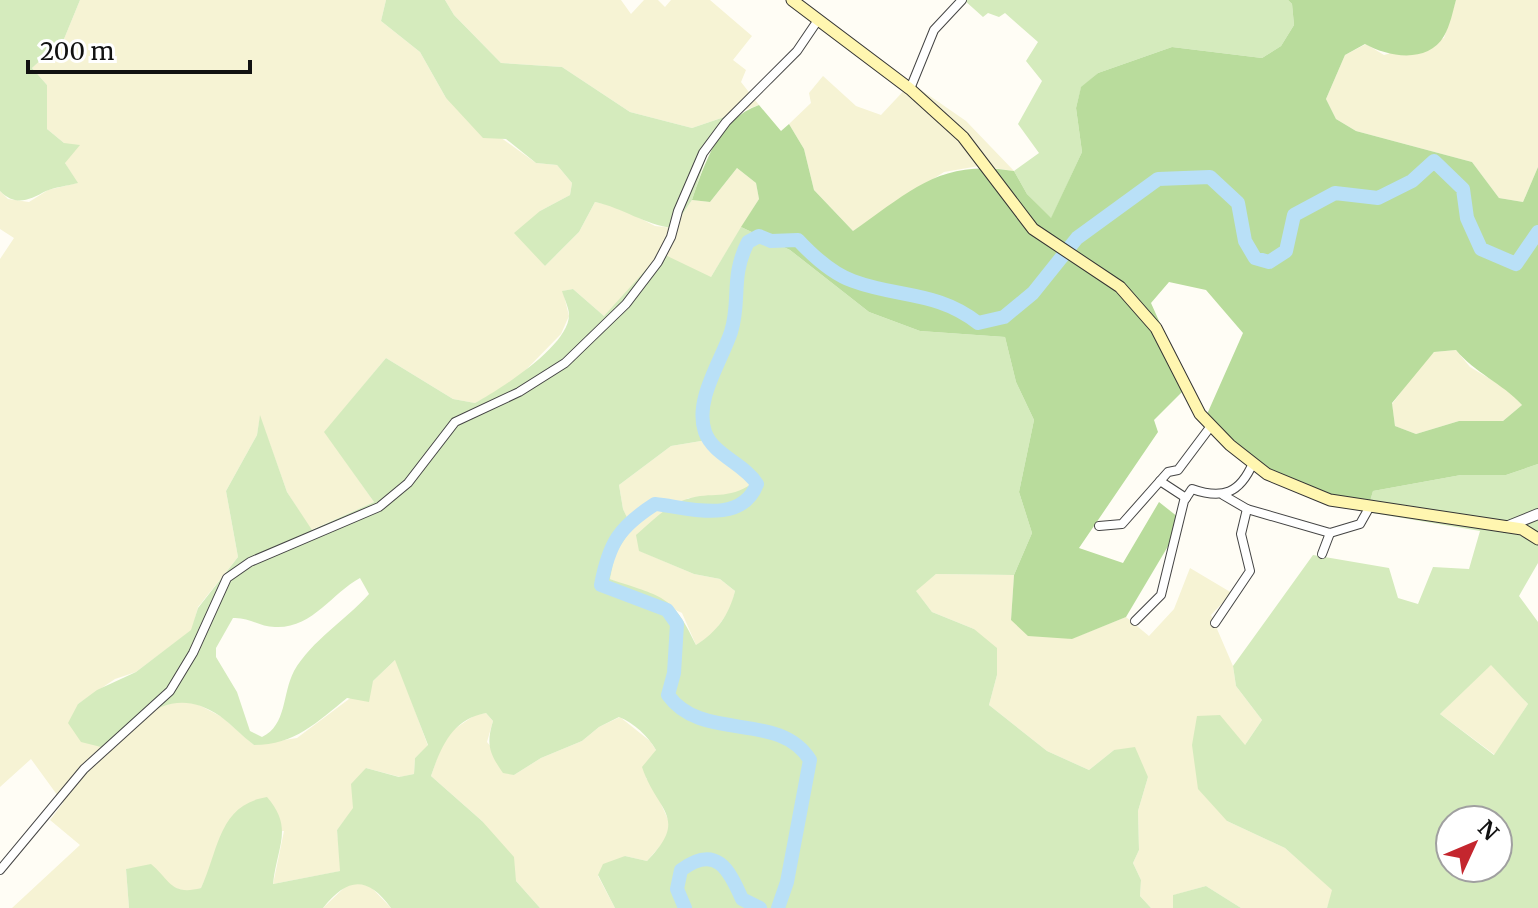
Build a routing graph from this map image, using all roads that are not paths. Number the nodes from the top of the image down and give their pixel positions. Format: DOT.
graph roads {
  1 [pos="792,0"];
  2 [pos="962,0"];
  3 [pos="818,20"];
  4 [pos="910,89"];
  5 [pos="1211,426"];
  6 [pos="1253,463"];
  7 [pos="1160,481"];
  8 [pos="1223,495"];
  9 [pos="1186,498"];
  10 [pos="1369,508"];
  11 [pos="1247,509"];
  12 [pos="1538,514"];
  13 [pos="1099,526"];
  14 [pos="1506,527"];
  15 [pos="1330,533"];
  16 [pos="1538,539"];
  17 [pos="1322,554"];
  18 [pos="1135,621"];
  19 [pos="1215,623"];
  20 [pos="0,870"];
  1 -- 3 [label="main road"];
  2 -- 4 [label="street"];
  3 -- 4 [label="main road"];
  3 -- 20 [label="street"];
  4 -- 5 [label="main road"];
  5 -- 6 [label="main road"];
  5 -- 7 [label="street"];
  6 -- 8 [label="street"];
  6 -- 10 [label="main road"];
  7 -- 9 [label="street"];
  7 -- 13 [label="street"];
  8 -- 9 [label="street"];
  8 -- 11 [label="street"];
  9 -- 18 [label="street"];
  10 -- 14 [label="main road"];
  10 -- 15 [label="street"];
  11 -- 15 [label="street"];
  11 -- 19 [label="street"];
  12 -- 14 [label="street"];
  14 -- 16 [label="main road"];
  15 -- 17 [label="street"];
}
